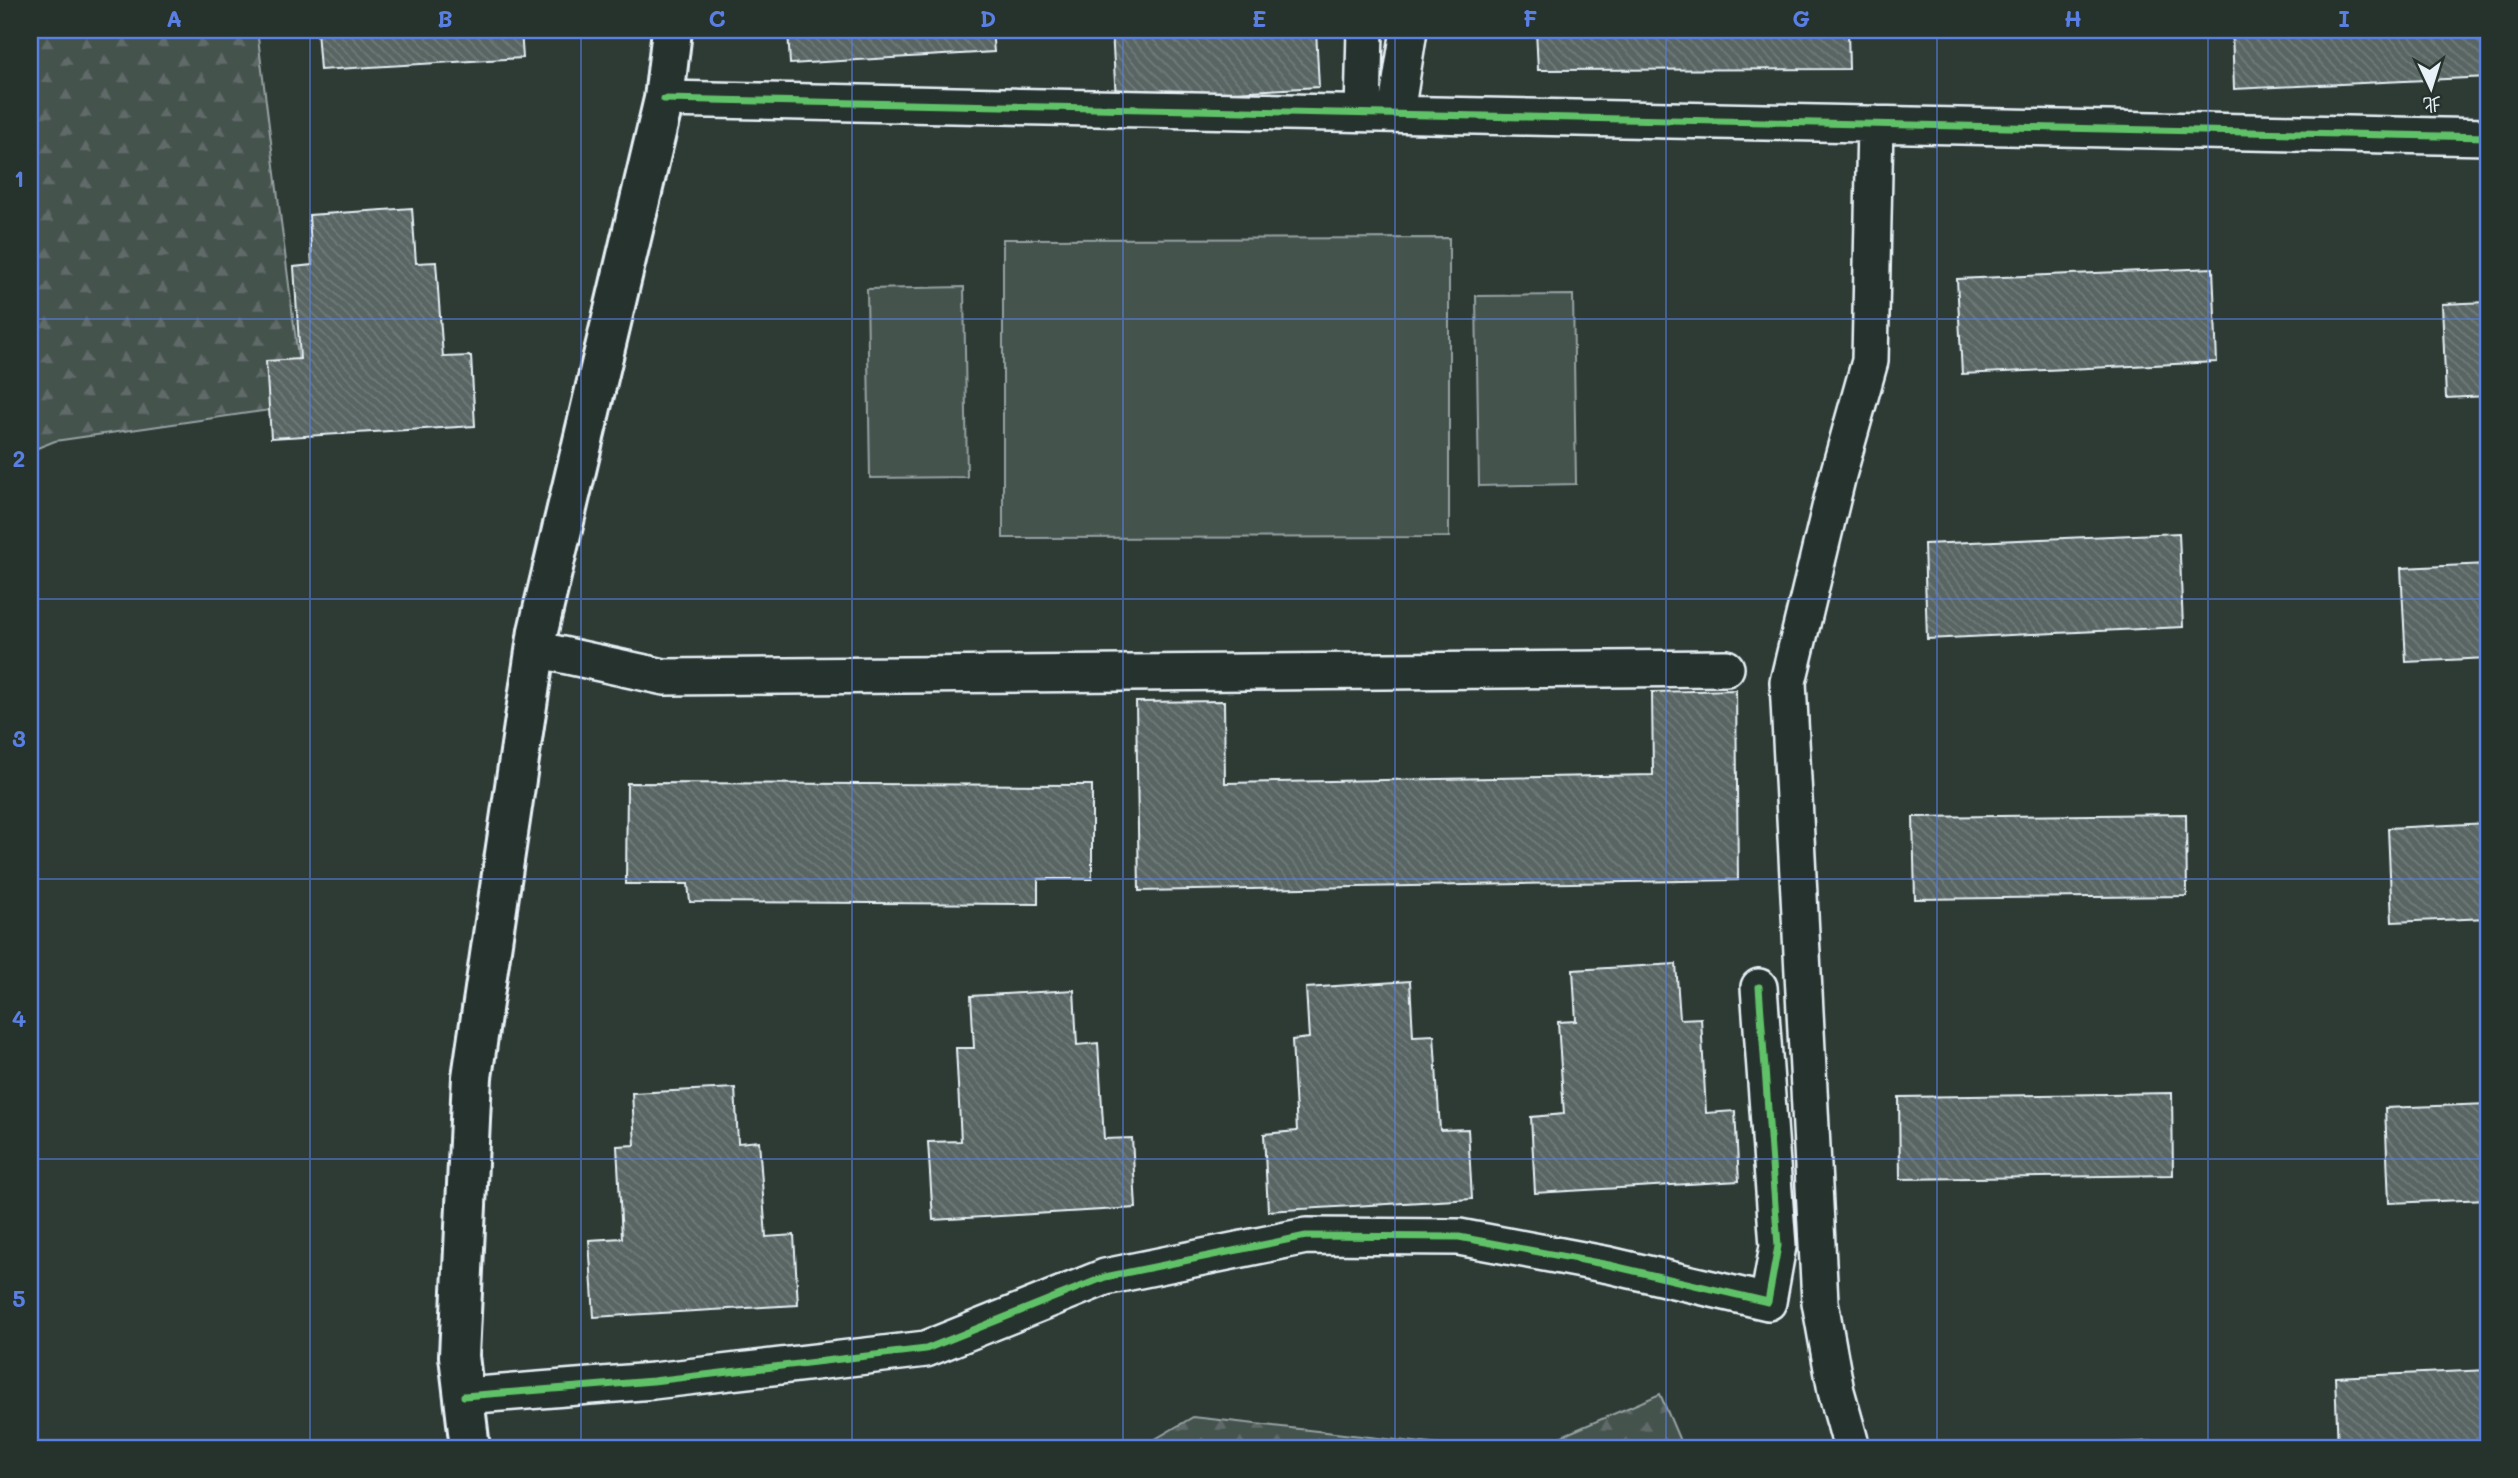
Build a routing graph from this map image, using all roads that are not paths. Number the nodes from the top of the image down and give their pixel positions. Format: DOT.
graph roads {
  1 [pos="672,30"];
  2 [pos="1365,30"];
  3 [pos="1409,30"];
  4 [pos="664,99"];
  5 [pos="1379,113"];
  6 [pos="1875,124"];
  7 [pos="2488,137"];
  8 [pos="535,649"];
  9 [pos="1726,668"];
  10 [pos="1759,988"];
  11 [pos="464,1396"];
  12 [pos="470,1448"];
  13 [pos="1852,1448"];
  1 -- 4 [label="street"];
  2 -- 5 [label="street"];
  3 -- 5 [label="street"];
  4 -- 5 [label="street"];
  4 -- 8 [label="street"];
  5 -- 6 [label="street"];
  6 -- 7 [label="street"];
  6 -- 13 [label="street"];
  8 -- 9 [label="street"];
  8 -- 11 [label="street"];
  10 -- 11 [label="street"];
  11 -- 12 [label="street"];
}
